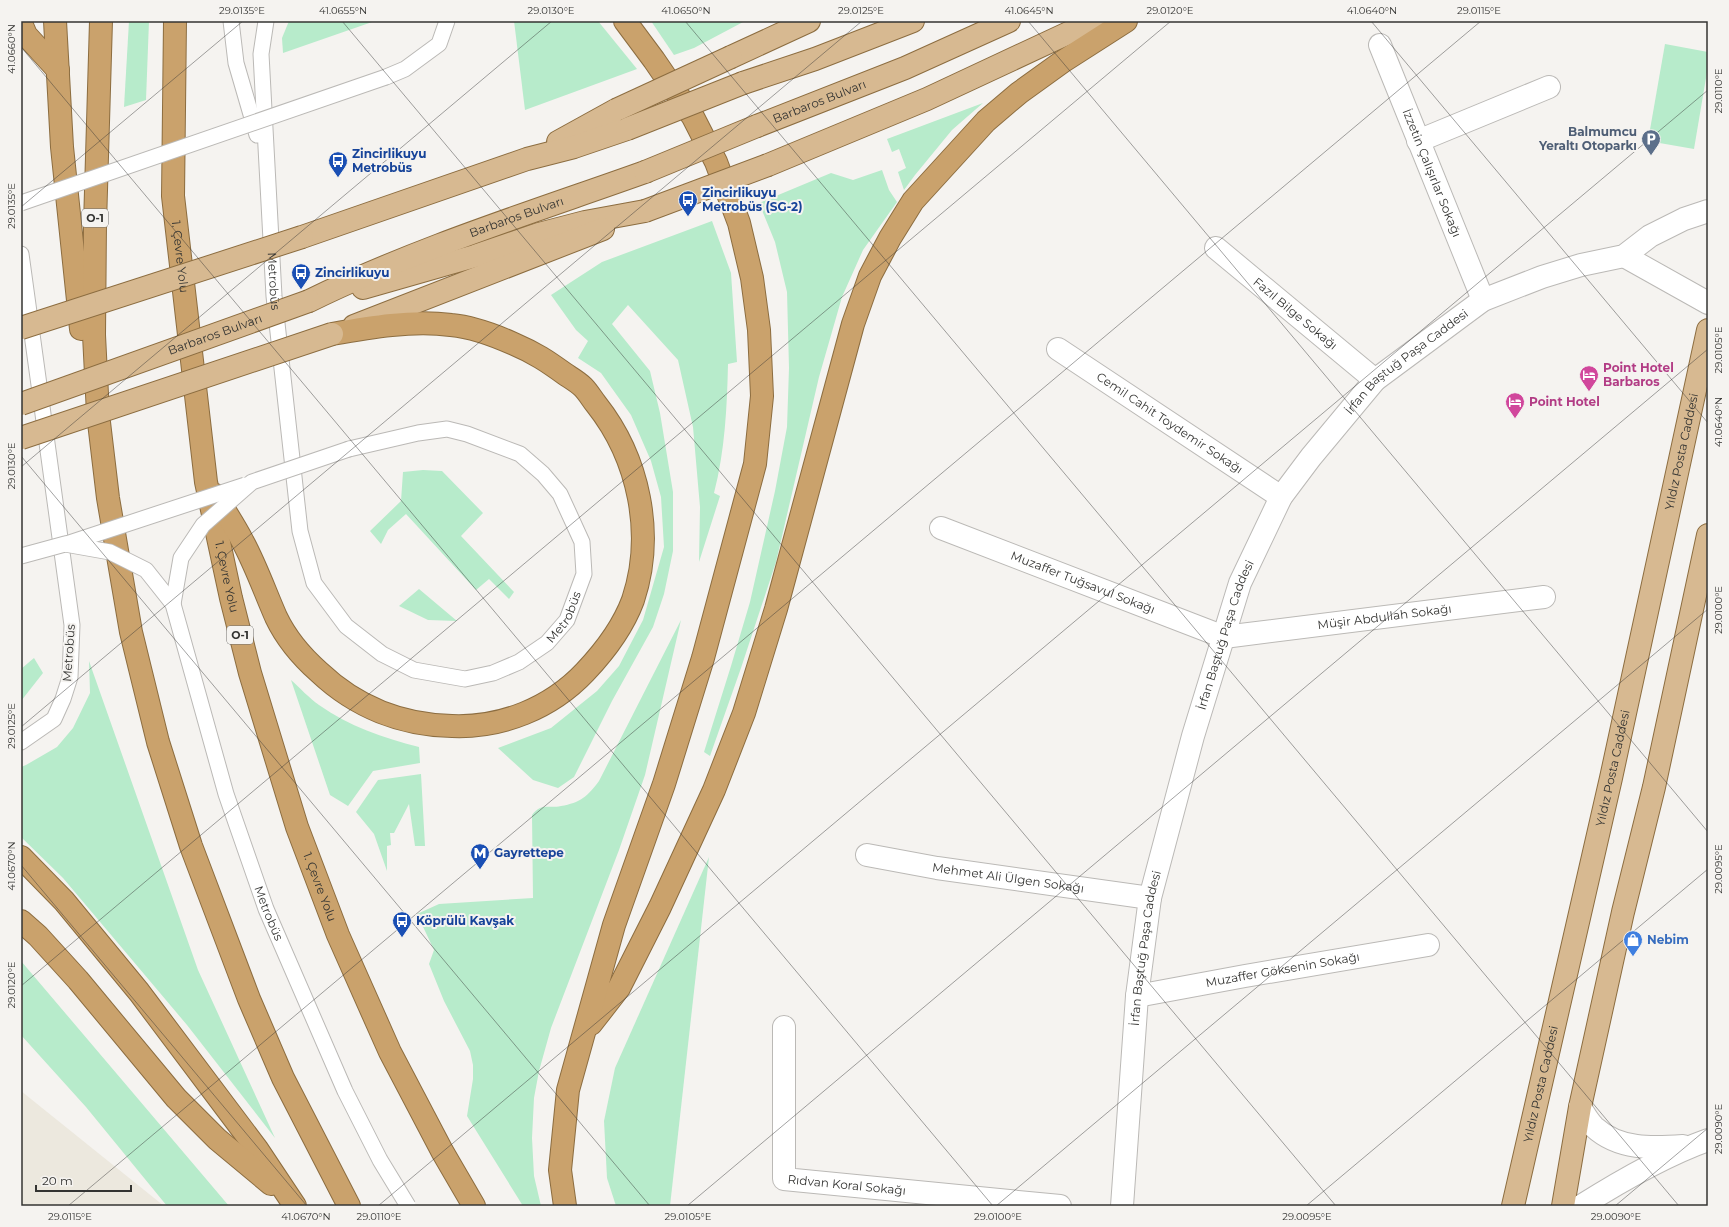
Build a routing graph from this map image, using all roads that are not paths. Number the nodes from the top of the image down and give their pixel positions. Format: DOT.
graph roads {
  1 [pos="55,21"];
  2 [pos="102,21"];
  3 [pos="175,21"];
  4 [pos="231,21"];
  5 [pos="266,21"];
  6 [pos="447,21"];
  7 [pos="625,21"];
  8 [pos="809,21"];
  9 [pos="913,21"];
  10 [pos="1009,21"];
  11 [pos="1094,21"];
  12 [pos="1126,21"];
  13 [pos="21,23"];
  14 [pos="1380,45"];
  15 [pos="58,70"];
  16 [pos="1549,87"];
  17 [pos="1418,141"];
  18 [pos="527,159"];
  19 [pos="266,165"];
  20 [pos="21,203"];
  21 [pos="645,211"];
  22 [pos="1708,211"];
  23 [pos="1216,248"];
  24 [pos="21,254"];
  25 [pos="1624,256"];
  26 [pos="1483,300"];
  27 [pos="309,301"];
  28 [pos="1708,303"];
  29 [pos="21,328"];
  30 [pos="1708,330"];
  31 [pos="332,334"];
  32 [pos="1058,349"];
  33 [pos="1375,380"];
  34 [pos="21,404"];
  35 [pos="98,414"];
  36 [pos="21,438"];
  37 [pos="206,482"];
  38 [pos="252,482"];
  39 [pos="1281,497"];
  40 [pos="941,528"];
  41 [pos="1708,535"];
  42 [pos="65,544"];
  43 [pos="21,556"];
  44 [pos="1544,597"];
  45 [pos="173,604"];
  46 [pos="1224,637"];
  47 [pos="21,742"];
  48 [pos="867,855"];
  49 [pos="21,857"];
  50 [pos="1150,898"];
  51 [pos="21,920"];
  52 [pos="1428,945"];
  53 [pos="1137,996"];
  54 [pos="784,1027"];
  55 [pos="586,1032"];
  56 [pos="1580,1107"];
  57 [pos="1700,1143"];
  58 [pos="294,1204"];
  59 [pos="349,1206"];
  60 [pos="408,1206"];
  61 [pos="474,1206"];
  62 [pos="565,1206"];
  63 [pos="1060,1206"];
  64 [pos="1122,1206"];
  65 [pos="1513,1206"];
  66 [pos="1563,1206"];
  67 [pos="1581,1206"];
  1 -- 15 [label="highway"];
  2 -- 35 [label="highway, O-1"];
  3 -- 37 [label="highway, 1. Çevre Yolu / O-1"];
  4 -- 19 [label="lane, Metrobüs"];
  5 -- 19 [label="lane, Metrobüs"];
  6 -- 20 [label="lane, bridge"];
  7 -- 55 [label="highway"];
  8 -- 18 [label="main road, bridge"];
  9 -- 18 [label="main road, bridge"];
  10 -- 27 [label="main road, Barbaros Bulvarı, bridge"];
  11 -- 21 [label="main road, bridge"];
  12 -- 55 [label="highway"];
  13 -- 15 [label="highway"];
  14 -- 17 [label="street, İzzetin Çalışırlar Sokağı"];
  15 -- 35 [label="highway"];
  16 -- 17 [label="street"];
  17 -- 26 [label="street, İzzetin Çalışırlar Sokağı"];
  18 -- 29 [label="main road, bridge"];
  19 -- 38 [label="lane, Metrobüs, bridge"];
  21 -- 27 [label="main road"];
  21 -- 31 [label="main road"];
  22 -- 25 [label="street, İrfan Baştuğ Paşa Caddesi"];
  23 -- 33 [label="street, Fazıl Bilge Sokağı"];
  24 -- 47 [label="lane, Metrobüs"];
  25 -- 26 [label="street, İrfan Baştuğ Paşa Caddesi"];
  25 -- 28 [label="street"];
  26 -- 33 [label="street, İrfan Baştuğ Paşa Caddesi"];
  27 -- 34 [label="main road, Barbaros Bulvarı, bridge"];
  30 -- 65 [label="main road, Yıldız Posta Caddesi"];
  31 -- 36 [label="main road, bridge"];
  31 -- 37 [label="highway"];
  32 -- 39 [label="street, Cemil Cahit Toydemir Sokağı"];
  33 -- 39 [label="street, İrfan Baştuğ Paşa Caddesi"];
  35 -- 59 [label="highway, O-1"];
  37 -- 61 [label="highway, 1. Çevre Yolu / O-1"];
  38 -- 42 [label="lane, Metrobüs, bridge"];
  38 -- 45 [label="lane, Metrobüs, bridge"];
  39 -- 46 [label="street, İrfan Baştuğ Paşa Caddesi"];
  40 -- 46 [label="street, Muzaffer Tuğsavul Sokağı"];
  41 -- 56 [label="main road"];
  42 -- 43 [label="lane, Metrobüs, bridge"];
  42 -- 45 [label="lane, Metrobüs, bridge"];
  44 -- 46 [label="street, Müşir Abdullah Sokağı"];
  45 -- 60 [label="lane, Metrobüs, bridge"];
  46 -- 50 [label="street, İrfan Baştuğ Paşa Caddesi"];
  48 -- 50 [label="street, Mehmet Ali Ülgen Sokağı"];
  49 -- 58 [label="highway"];
  50 -- 53 [label="street, İrfan Baştuğ Paşa Caddesi"];
  51 -- 58 [label="highway"];
  52 -- 53 [label="street, Muzaffer Göksenin Sokağı"];
  53 -- 64 [label="street, İrfan Baştuğ Paşa Caddesi"];
  54 -- 63 [label="street, Rıdvan Koral Sokağı"];
  55 -- 62 [label="highway"];
  56 -- 57 [label="street"];
  56 -- 66 [label="main road"];
  57 -- 67 [label="street"];
}
